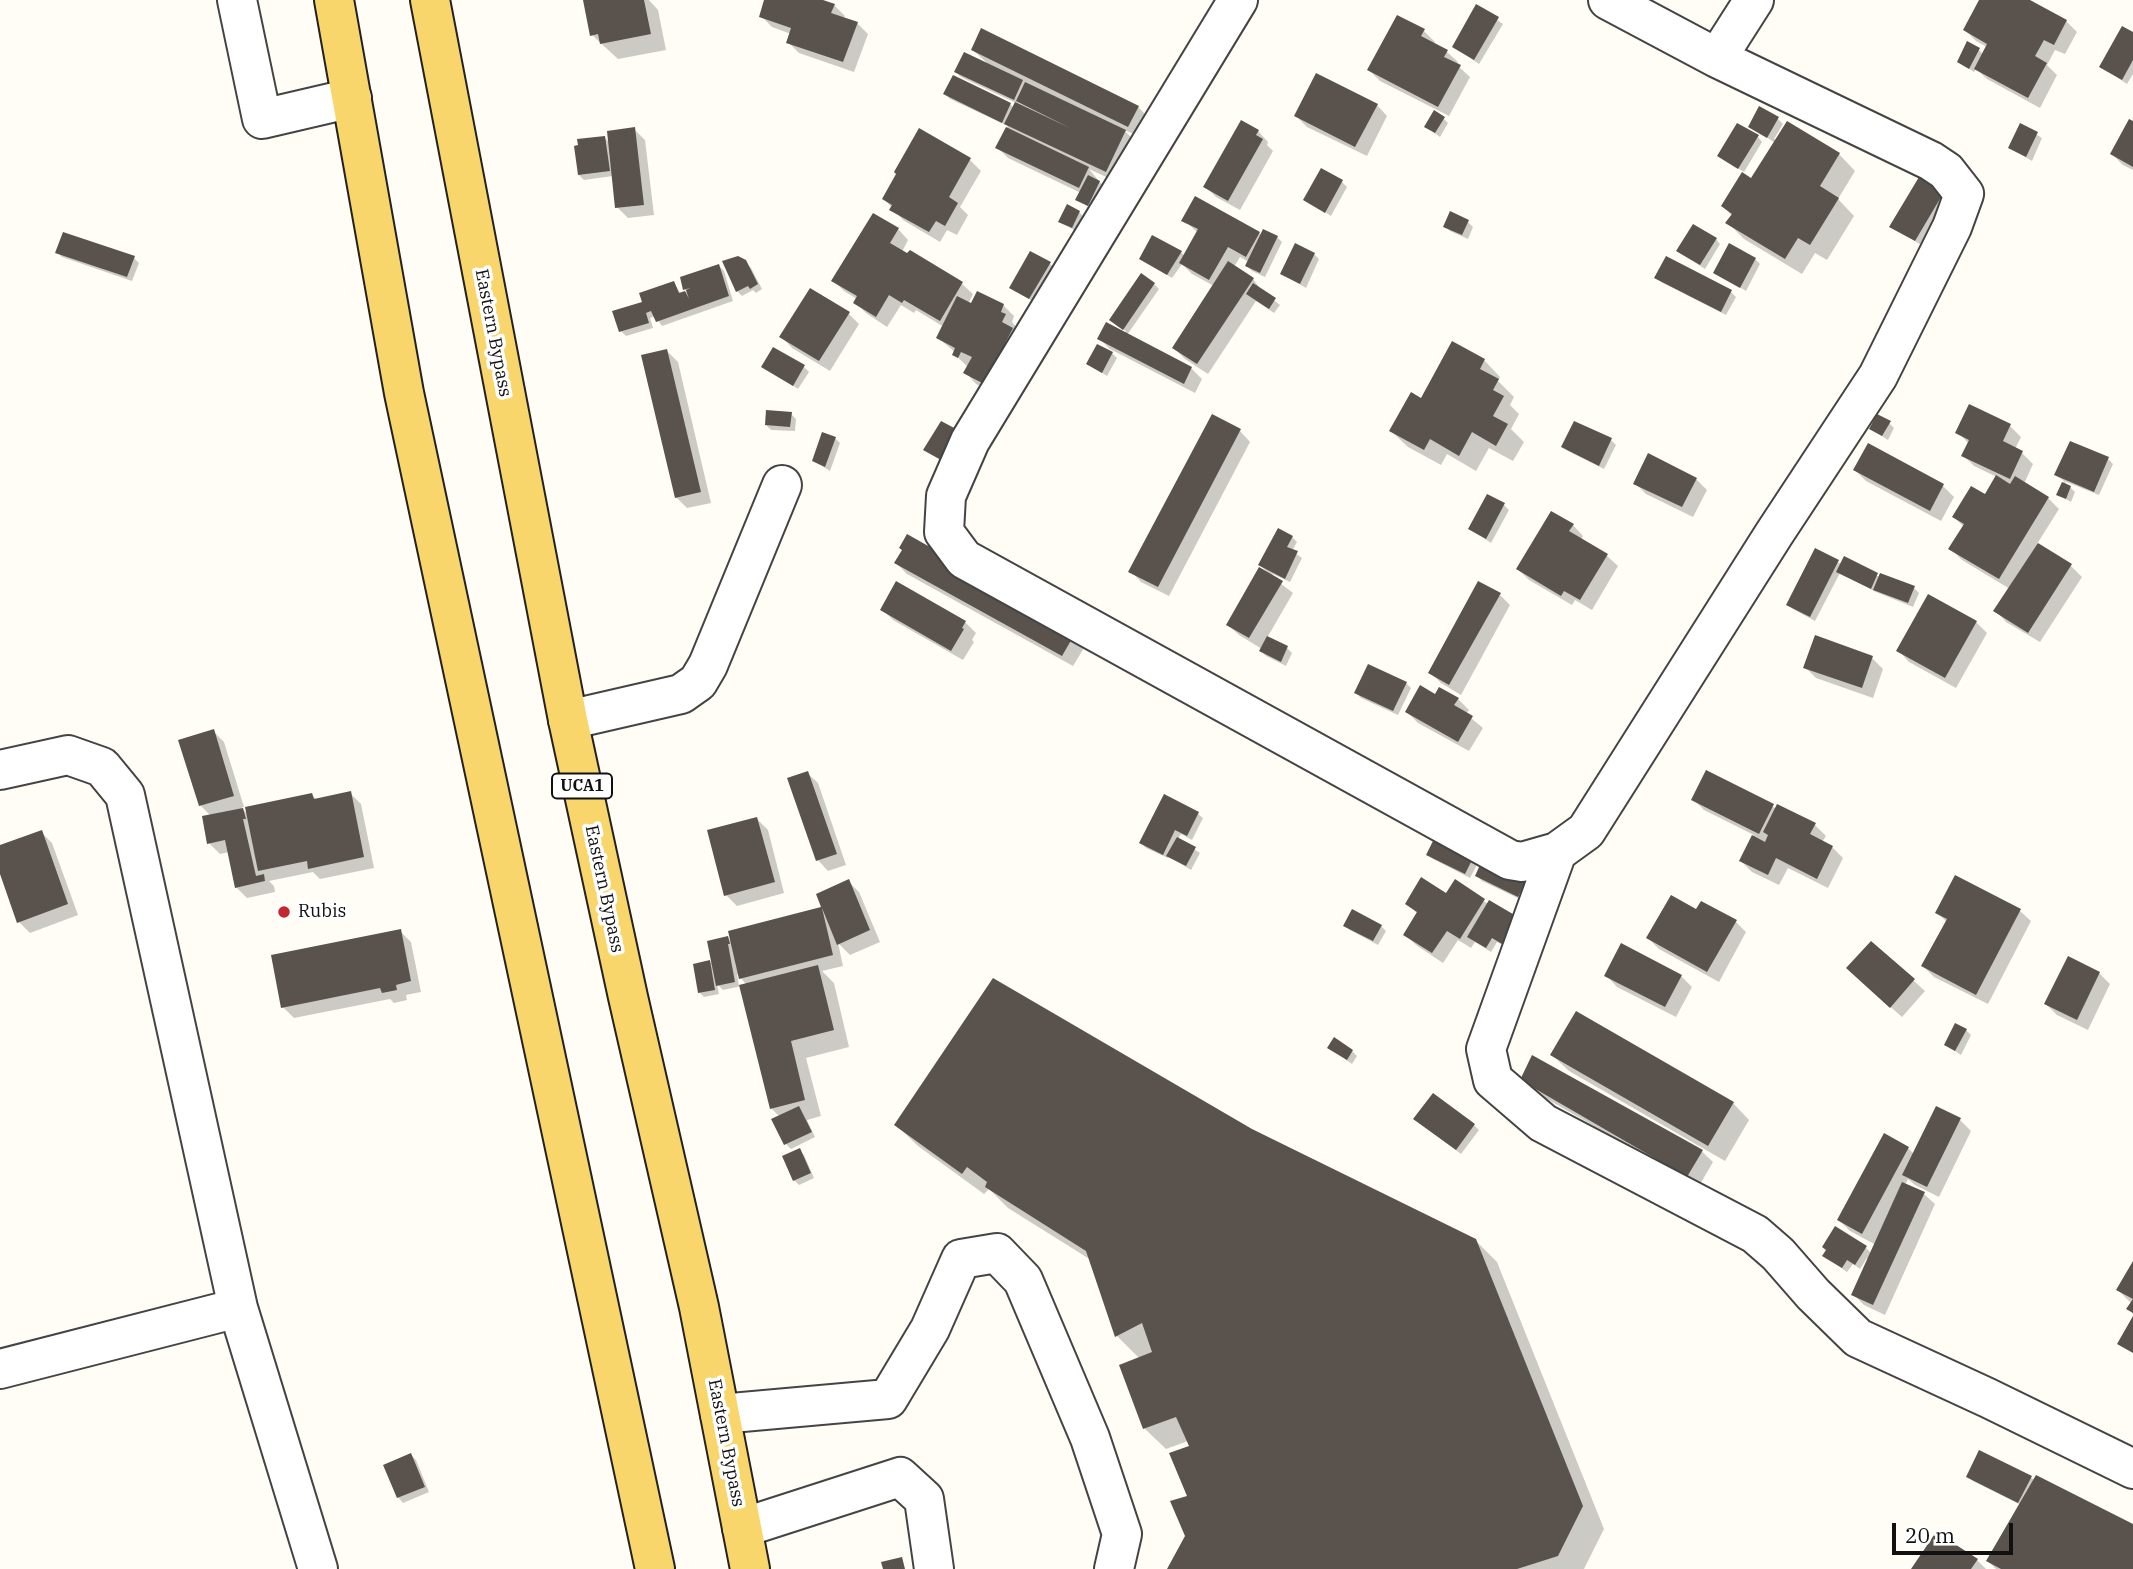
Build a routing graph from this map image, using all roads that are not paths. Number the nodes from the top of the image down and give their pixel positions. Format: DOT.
graph roads {
  1 [pos="237,0"];
  2 [pos="334,0"];
  3 [pos="430,0"];
  4 [pos="1238,0"];
  5 [pos="1608,0"];
  6 [pos="1754,0"];
  7 [pos="1717,58"];
  8 [pos="352,98"];
  9 [pos="782,485"];
  10 [pos="568,720"];
  11 [pos="0,771"];
  12 [pos="1557,852"];
  13 [pos="238,1308"];
  14 [pos="0,1370"];
  15 [pos="720,1414"];
  16 [pos="2133,1469"];
  17 [pos="743,1528"];
  18 [pos="318,1569"];
  19 [pos="655,1569"];
  20 [pos="750,1569"];
  21 [pos="933,1569"];
  22 [pos="1114,1569"];
  1 -- 8 [label="street"];
  2 -- 8 [label="main road"];
  3 -- 10 [label="main road, Eastern Bypass / UCA1"];
  4 -- 12 [label="street"];
  5 -- 7 [label="street"];
  6 -- 7 [label="street"];
  7 -- 12 [label="street"];
  8 -- 19 [label="main road"];
  9 -- 10 [label="street"];
  10 -- 15 [label="main road, Eastern Bypass / UCA1"];
  11 -- 13 [label="street"];
  12 -- 16 [label="street"];
  13 -- 14 [label="street"];
  13 -- 18 [label="street"];
  15 -- 17 [label="main road, Eastern Bypass / UCA1"];
  15 -- 22 [label="street"];
  17 -- 20 [label="main road, Eastern Bypass / UCA1"];
  17 -- 21 [label="street"];
}
